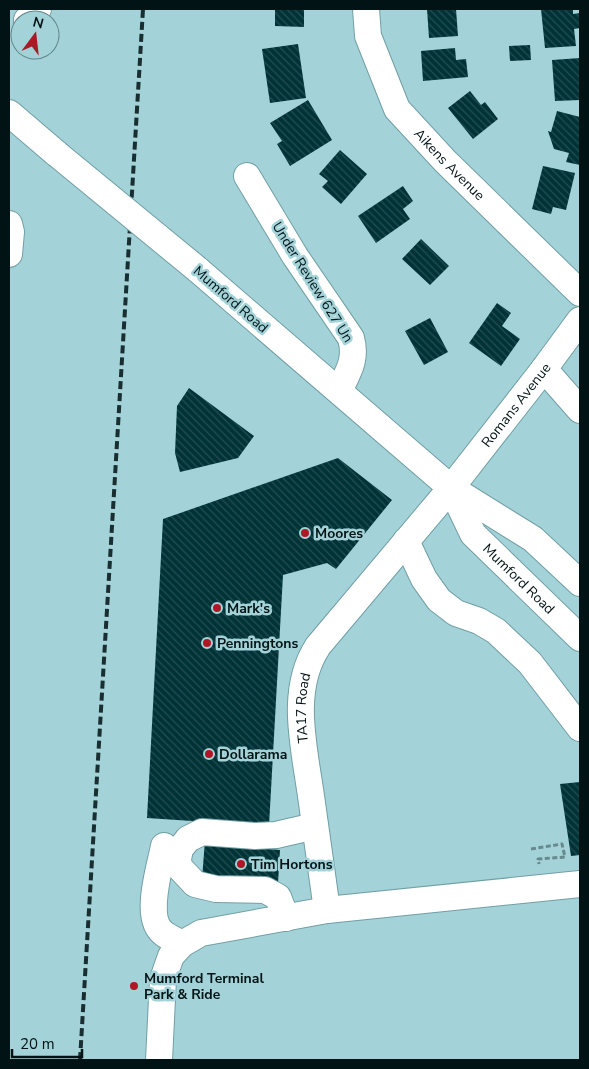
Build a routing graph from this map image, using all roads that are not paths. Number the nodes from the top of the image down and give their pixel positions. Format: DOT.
graph roads {
  1 [pos="366,9"];
  2 [pos="9,113"];
  3 [pos="247,176"];
  4 [pos="9,224"];
  5 [pos="9,254"];
  6 [pos="580,293"];
  7 [pos="580,320"];
  8 [pos="544,369"];
  9 [pos="339,391"];
  10 [pos="580,410"];
  11 [pos="451,488"];
  12 [pos="406,540"];
  13 [pos="580,583"];
  14 [pos="580,638"];
  15 [pos="580,728"];
  16 [pos="315,826"];
  17 [pos="164,846"];
  18 [pos="580,884"];
  19 [pos="326,910"];
  20 [pos="286,918"];
  21 [pos="182,944"];
  22 [pos="159,1060"];
  1 -- 6 [label="street, Aikens Avenue"];
  2 -- 9 [label="street, Mumford Road, bridge"];
  3 -- 9 [label="street, Under Review 627 Un"];
  4 -- 5 [label="street"];
  7 -- 8 [label="street, Romans Avenue"];
  8 -- 10 [label="street"];
  8 -- 11 [label="street, Romans Avenue"];
  9 -- 11 [label="street, Mumford Road"];
  11 -- 12 [label="street, Romans Avenue"];
  11 -- 13 [label="street, Mumford Road"];
  11 -- 14 [label="street, Mumford Road"];
  12 -- 15 [label="street"];
  12 -- 16 [label="street, TA17 Road"];
  16 -- 19 [label="street, TA17 Road"];
  16 -- 20 [label="street"];
  17 -- 21 [label="street"];
  18 -- 19 [label="street"];
  19 -- 20 [label="street"];
  20 -- 21 [label="street"];
  21 -- 22 [label="street"];
}
